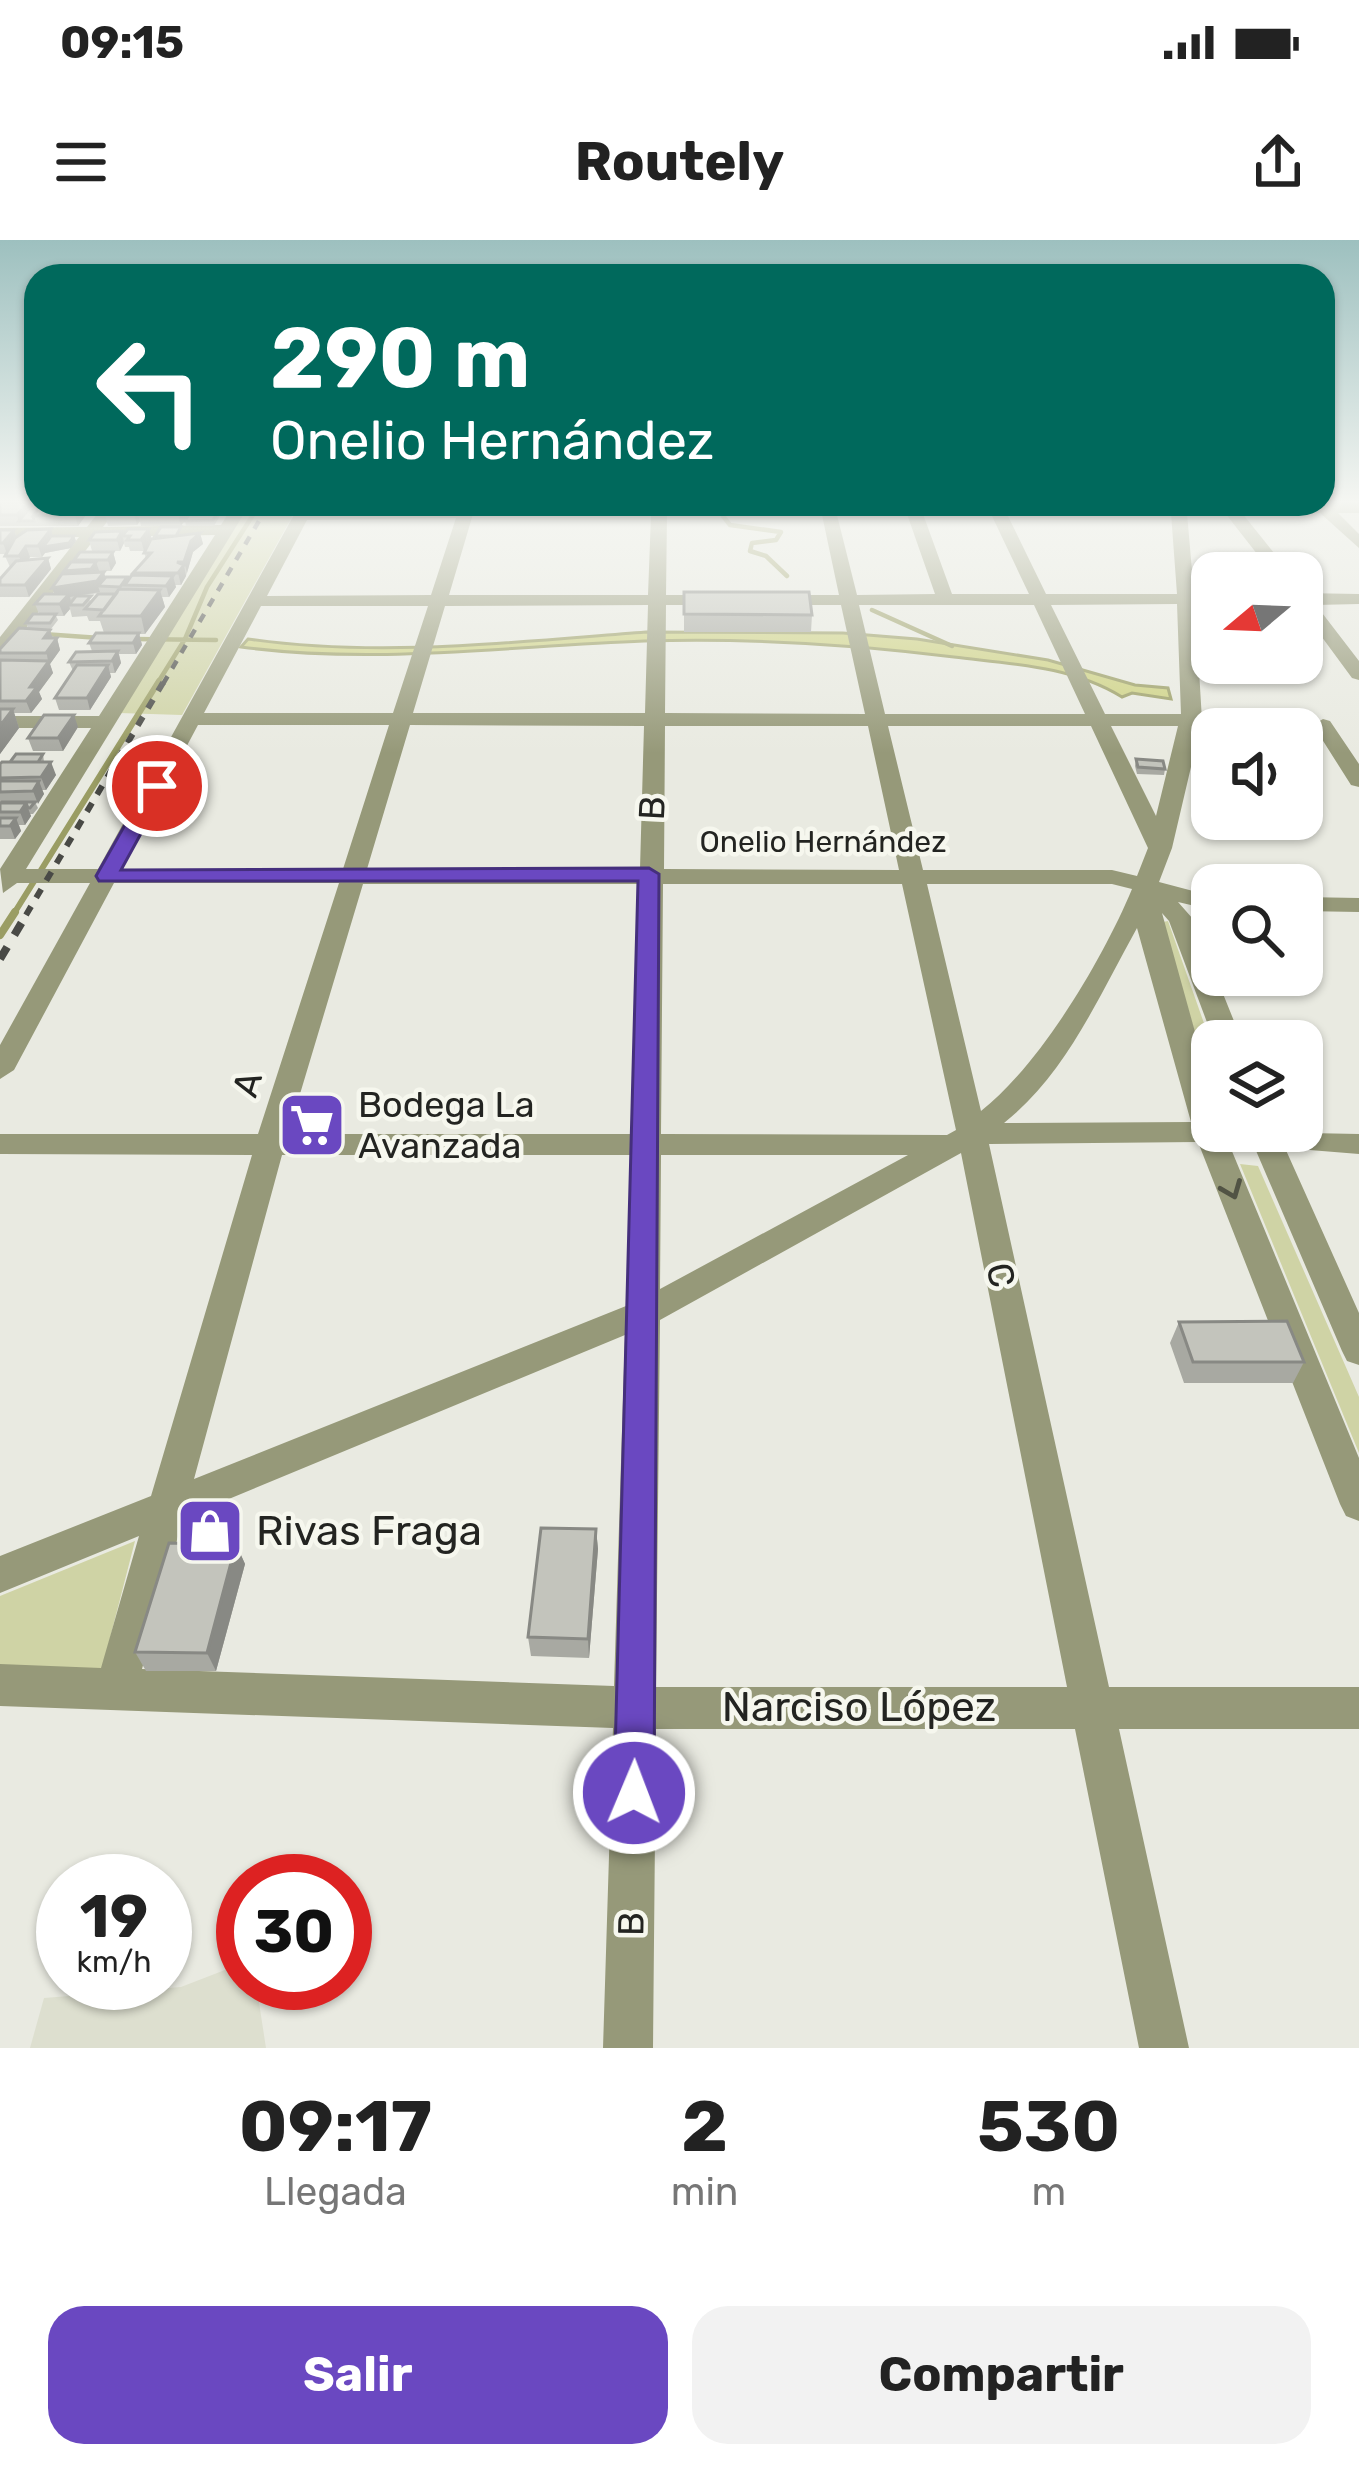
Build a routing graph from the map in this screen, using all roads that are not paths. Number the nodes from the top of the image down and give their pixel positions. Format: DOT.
graph roads {
  1 [pos="44,584"];
  2 [pos="191,584"];
  3 [pos="262,584"];
  4 [pos="442,584"];
  5 [pos="658,584"];
  6 [pos="845,584"];
  7 [pos="940,584"];
  8 [pos="1033,584"];
  9 [pos="1185,584"];
  10 [pos="1359,598"];
  11 [pos="945,599"];
  12 [pos="1186,599"];
  13 [pos="1191,599"];
  14 [pos="1323,599"];
  15 [pos="658,600"];
  16 [pos="849,600"];
  17 [pos="1040,600"];
  18 [pos="252,601"];
  19 [pos="437,601"];
  20 [pos="27,603"];
  21 [pos="60,603"];
  22 [pos="156,603"];
  23 [pos="180,603"];
  24 [pos="1323,627"];
  25 [pos="7,640"];
  26 [pos="1359,674"];
  27 [pos="1193,702"];
  28 [pos="402,718"];
  29 [pos="655,718"];
  30 [pos="192,719"];
  31 [pos="877,720"];
  32 [pos="1097,721"];
  33 [pos="0,722"];
  34 [pos="107,722"];
  35 [pos="1323,725"];
  36 [pos="1359,780"];
  37 [pos="1160,848"];
  38 [pos="353,874"];
  39 [pos="649,874"];
  40 [pos="107,876"];
  41 [pos="912,876"];
  42 [pos="15,879"];
  43 [pos="1148,886"];
  44 [pos="1191,897"];
  45 [pos="1323,904"];
  46 [pos="1359,905"];
  47 [pos="1191,907"];
  48 [pos="1152,925"];
  49 [pos="1214,1020"];
  50 [pos="1191,1067"];
  51 [pos="0,1070"];
  52 [pos="1191,1133"];
  53 [pos="961,1139"];
  54 [pos="1323,1140"];
  55 [pos="0,1144"];
  56 [pos="270,1144"];
  57 [pos="645,1144"];
  58 [pos="1359,1144"];
  59 [pos="1217,1152"];
  60 [pos="1271,1152"];
  61 [pos="644,1313"];
  62 [pos="1359,1351"];
  63 [pos="170,1504"];
  64 [pos="1359,1504"];
  65 [pos="0,1576"];
  66 [pos="0,1685"];
  67 [pos="116,1691"];
  68 [pos="1090,1707"];
  69 [pos="636,1708"];
  70 [pos="1359,1708"];
  71 [pos="628,2048"];
  72 [pos="1163,2048"];
  1 -- 20 [label="street"];
  2 -- 23 [label="street"];
  3 -- 18 [label="street"];
  4 -- 19 [label="street, A"];
  5 -- 15 [label="street, B"];
  6 -- 16 [label="street, C"];
  7 -- 11 [label="street"];
  8 -- 17 [label="street"];
  9 -- 12 [label="street"];
  10 -- 14 [label="street"];
  11 -- 16 [label="street"];
  11 -- 17 [label="street"];
  12 -- 13 [label="street"];
  12 -- 17 [label="street"];
  12 -- 27 [label="street"];
  15 -- 16 [label="street"];
  15 -- 19 [label="street"];
  15 -- 29 [label="street, B"];
  16 -- 31 [label="street, C"];
  17 -- 32 [label="street"];
  18 -- 19 [label="street"];
  18 -- 30 [label="street"];
  19 -- 28 [label="street, A"];
  20 -- 21 [label="street"];
  20 -- 25 [label="street"];
  22 -- 23 [label="street"];
  23 -- 34 [label="street"];
  24 -- 26 [label="street"];
  27 -- 32 [label="street"];
  27 -- 37 [label="street"];
  28 -- 29 [label="street"];
  28 -- 30 [label="street"];
  28 -- 38 [label="street, A"];
  29 -- 31 [label="street"];
  29 -- 39 [label="street, B"];
  30 -- 40 [label="street"];
  31 -- 32 [label="street"];
  31 -- 41 [label="street, C"];
  32 -- 37 [label="street"];
  33 -- 34 [label="street"];
  34 -- 42 [label="street"];
  35 -- 36 [label="street"];
  37 -- 43 [label="street"];
  38 -- 39 [label="street, Onelio Hernández"];
  38 -- 40 [label="street, Onelio Hernández"];
  38 -- 56 [label="street, A"];
  39 -- 41 [label="street, Onelio Hernández"];
  39 -- 57 [label="street, B"];
  40 -- 42 [label="street, Onelio Hernández"];
  40 -- 51 [label="street"];
  41 -- 43 [label="street, Onelio Hernández"];
  41 -- 53 [label="street, C"];
  43 -- 44 [label="street, Onelio Hernández"];
  43 -- 48 [label="street"];
  43 -- 48 [label="street"];
  45 -- 46 [label="street"];
  47 -- 48 [label="street, Onelio Hernández"];
  48 -- 49 [label="street"];
  48 -- 50 [label="street"];
  48 -- 53 [label="street"];
  52 -- 53 [label="street"];
  53 -- 57 [label="street"];
  53 -- 61 [label="street"];
  53 -- 68 [label="street, C"];
  54 -- 58 [label="street"];
  55 -- 56 [label="street"];
  56 -- 57 [label="street"];
  56 -- 63 [label="street, A"];
  57 -- 61 [label="street, B"];
  59 -- 64 [label="street, one-way"];
  60 -- 62 [label="street"];
  61 -- 63 [label="street"];
  61 -- 69 [label="street, B"];
  63 -- 65 [label="street"];
  63 -- 67 [label="street, A"];
  66 -- 67 [label="street, Narciso López"];
  67 -- 69 [label="street, Narciso López"];
  68 -- 69 [label="street, Narciso López"];
  68 -- 70 [label="street, Narciso López"];
  68 -- 72 [label="street, C"];
  69 -- 71 [label="street, B"];
}
